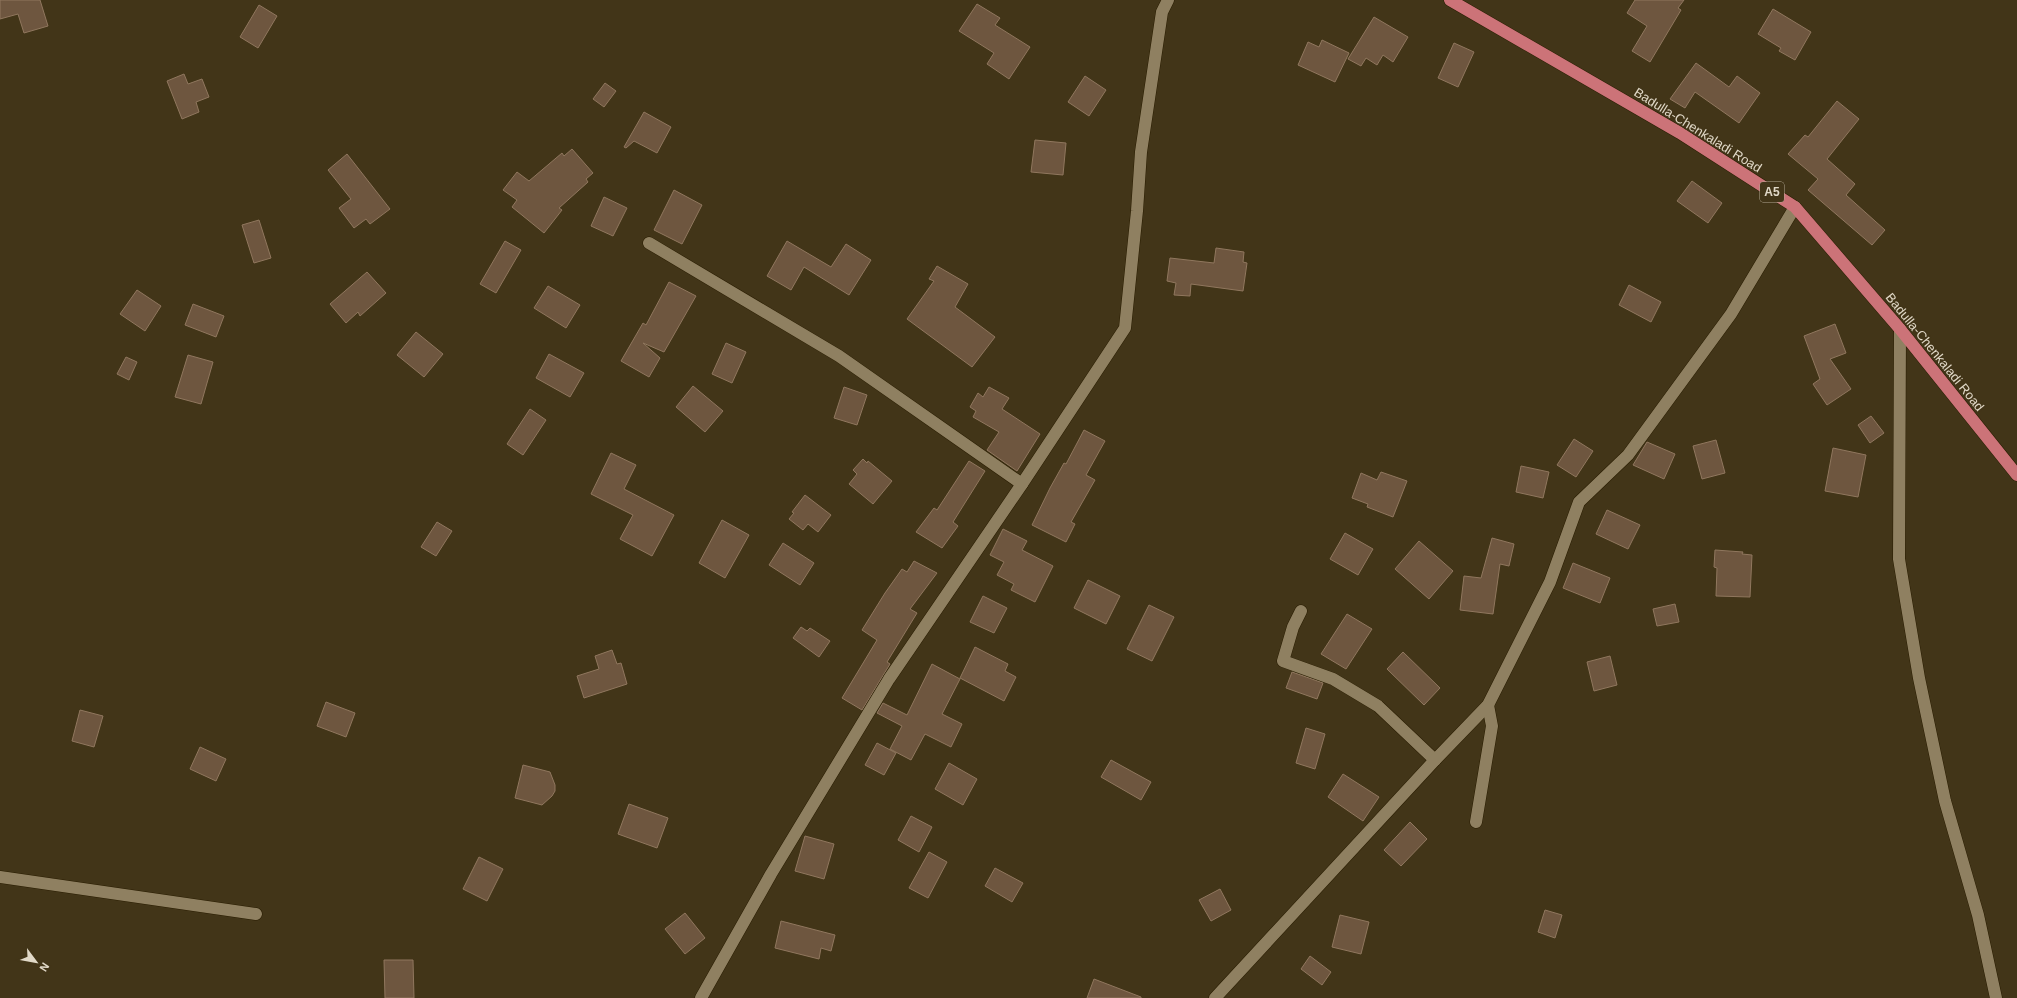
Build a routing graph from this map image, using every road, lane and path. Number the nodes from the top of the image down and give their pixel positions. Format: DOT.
graph roads {
  1 [pos="1168,0"];
  2 [pos="1450,0"];
  3 [pos="1795,207"];
  4 [pos="649,243"];
  5 [pos="1900,329"];
  6 [pos="2017,475"];
  7 [pos="1022,484"];
  8 [pos="1301,611"];
  9 [pos="1488,706"];
  10 [pos="1435,760"];
  11 [pos="1476,822"];
  12 [pos="0,877"];
  13 [pos="256,914"];
  14 [pos="702,998"];
  15 [pos="1215,998"];
  16 [pos="1996,998"];
  1 -- 7 [label="street"];
  2 -- 3 [label="highway, Badulla-Chenkaladi Road / A5"];
  3 -- 5 [label="highway, Badulla-Chenkaladi Road / A5"];
  3 -- 9 [label="street"];
  4 -- 7 [label="street"];
  5 -- 6 [label="highway, Badulla-Chenkaladi Road / A5"];
  5 -- 16 [label="street"];
  7 -- 14 [label="street"];
  8 -- 10 [label="street"];
  9 -- 10 [label="street"];
  9 -- 11 [label="street"];
  10 -- 15 [label="street"];
  12 -- 13 [label="street"];
}
